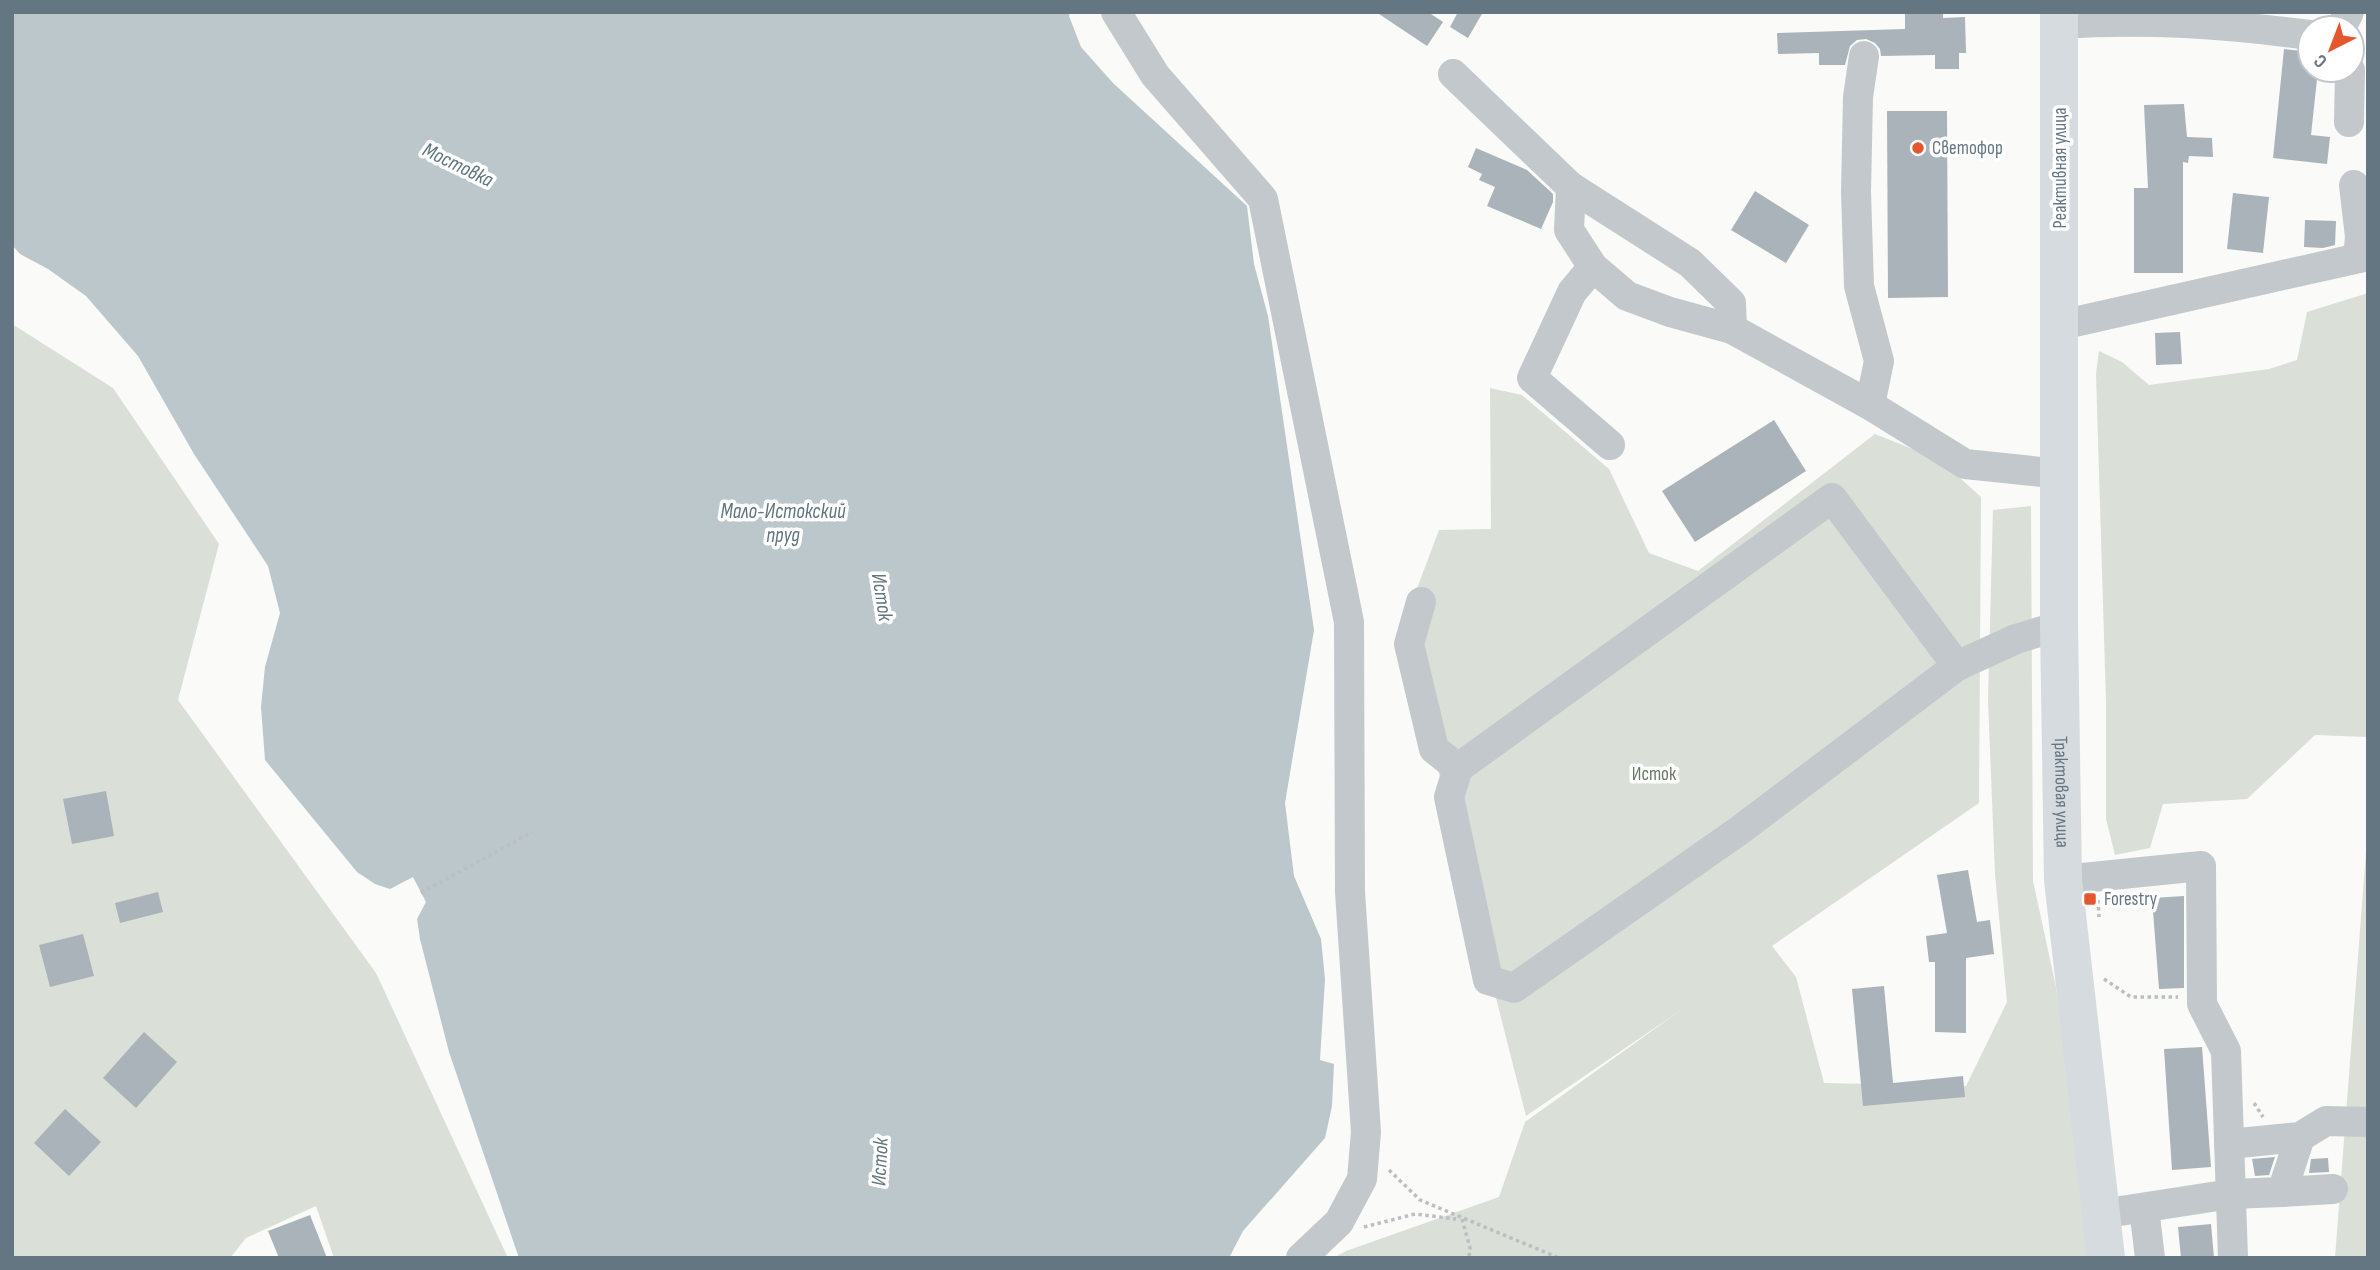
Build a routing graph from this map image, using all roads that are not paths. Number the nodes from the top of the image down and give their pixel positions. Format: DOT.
graph roads {
  1 [pos="1116,12"];
  2 [pos="2059,18"];
  3 [pos="2296,33"];
  4 [pos="1864,57"];
  5 [pos="1454,74"];
  6 [pos="2350,84"];
  7 [pos="2349,122"];
  8 [pos="2354,185"];
  9 [pos="1571,187"];
  10 [pos="2363,257"];
  11 [pos="1593,267"];
  12 [pos="2061,325"];
  13 [pos="1732,329"];
  14 [pos="1870,405"];
  15 [pos="1610,445"];
  16 [pos="2061,474"];
  17 [pos="1421,602"];
  18 [pos="2059,626"];
  19 [pos="1958,666"];
  20 [pos="1458,768"];
  21 [pos="2063,880"];
  22 [pos="2368,1122"];
  23 [pos="2300,1137"];
  24 [pos="2229,1144"];
  25 [pos="2333,1189"];
  26 [pos="2283,1192"];
  27 [pos="2231,1194"];
  28 [pos="2144,1208"];
  29 [pos="2101,1214"];
  30 [pos="1301,1258"];
  31 [pos="2106,1258"];
  32 [pos="2150,1258"];
  33 [pos="2233,1258"];
  1 -- 30 [label="lane"];
  2 -- 3 [label="lane"];
  2 -- 12 [label="main road, Реактивная улица"];
  4 -- 14 [label="lane"];
  5 -- 9 [label="lane"];
  6 -- 7 [label="lane"];
  8 -- 10 [label="lane"];
  9 -- 11 [label="lane"];
  9 -- 13 [label="lane"];
  10 -- 12 [label="lane"];
  11 -- 13 [label="lane"];
  11 -- 15 [label="lane"];
  12 -- 16 [label="main road, Трактовая улица"];
  13 -- 14 [label="lane"];
  14 -- 16 [label="lane"];
  16 -- 18 [label="main road, Трактовая улица"];
  17 -- 20 [label="lane"];
  18 -- 19 [label="lane"];
  18 -- 21 [label="main road, Трактовая улица"];
  19 -- 20 [label="lane"];
  19 -- 20 [label="lane"];
  21 -- 24 [label="lane"];
  21 -- 29 [label="main road, Трактовая улица"];
  22 -- 23 [label="lane"];
  23 -- 24 [label="lane"];
  23 -- 26 [label="lane"];
  24 -- 27 [label="lane"];
  25 -- 26 [label="lane"];
  26 -- 27 [label="lane"];
  27 -- 28 [label="lane"];
  27 -- 33 [label="lane"];
  28 -- 29 [label="lane"];
  28 -- 32 [label="lane"];
  29 -- 31 [label="main road, Трактовая улица"];
}
